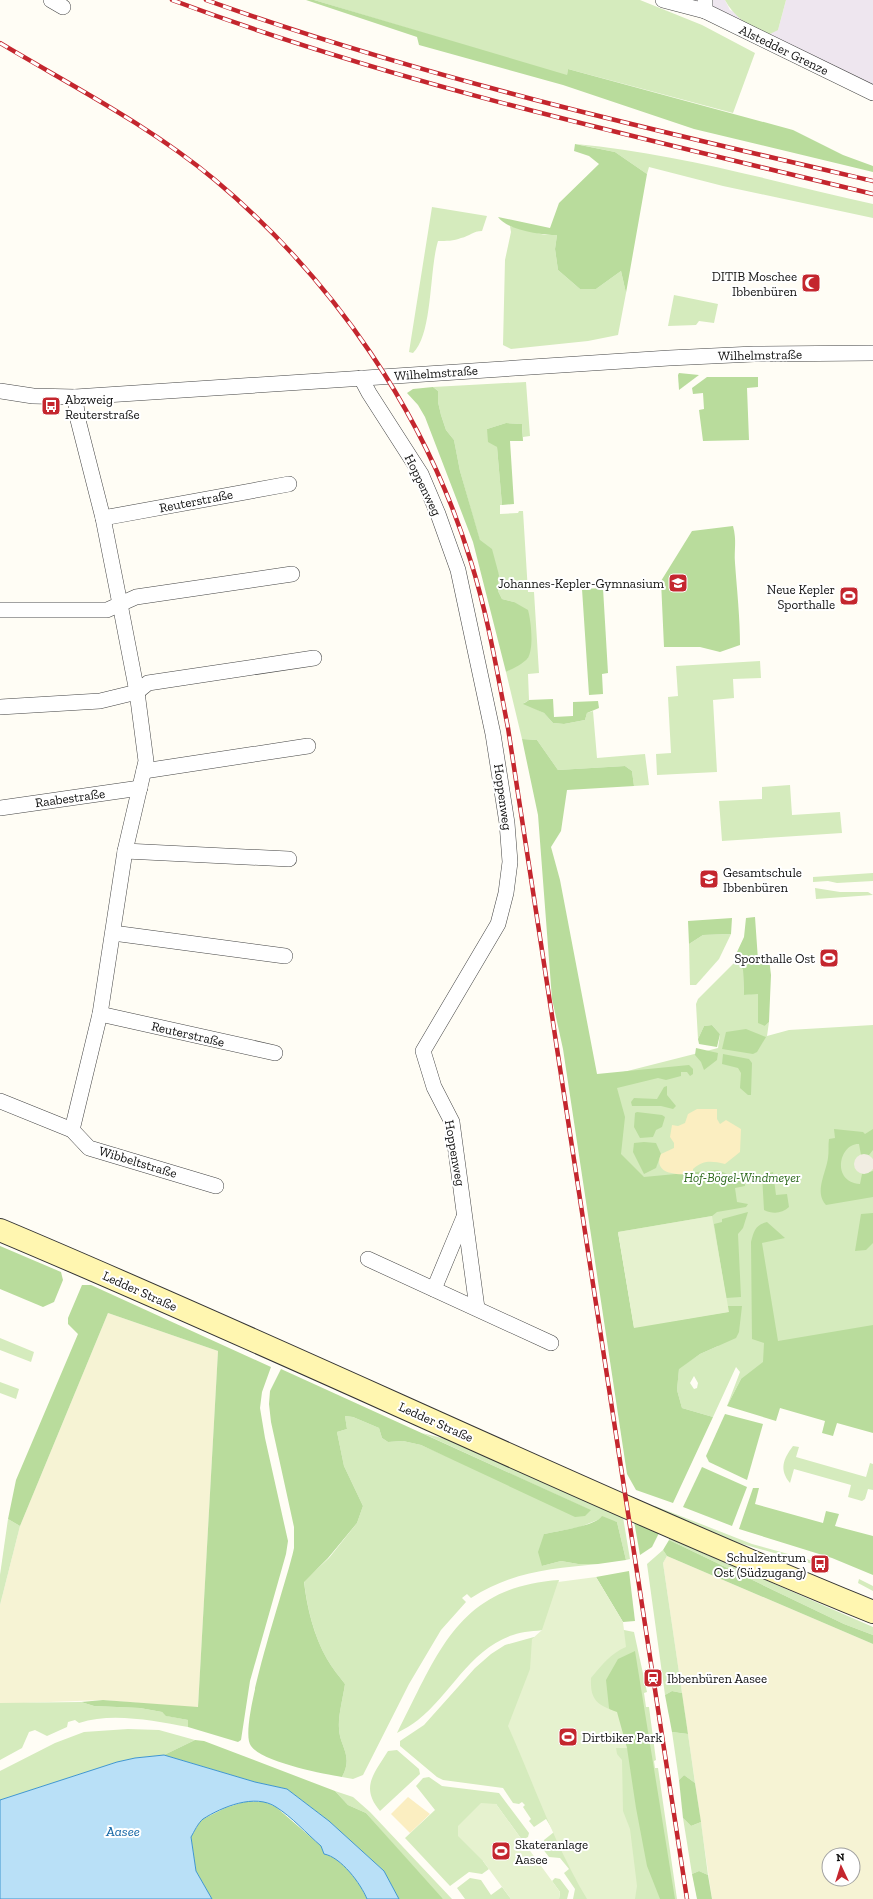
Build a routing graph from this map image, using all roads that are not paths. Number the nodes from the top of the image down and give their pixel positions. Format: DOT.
graph roads {
  1 [pos="663,0"];
  2 [pos="705,6"];
  3 [pos="873,93"];
  4 [pos="873,353"];
  5 [pos="361,378"];
  6 [pos="0,391"];
  7 [pos="75,397"];
  8 [pos="289,484"];
  9 [pos="103,518"];
  10 [pos="292,574"];
  11 [pos="120,604"];
  12 [pos="0,610"];
  13 [pos="314,658"];
  14 [pos="137,692"];
  15 [pos="0,707"];
  16 [pos="308,746"];
  17 [pos="144,771"];
  18 [pos="140,788"];
  19 [pos="0,808"];
  20 [pos="125,851"];
  21 [pos="289,859"];
  22 [pos="113,933"];
  23 [pos="285,956"];
  24 [pos="100,1014"];
  25 [pos="275,1053"];
  26 [pos="0,1100"];
  27 [pos="72,1130"];
  28 [pos="216,1186"];
  29 [pos="465,1216"];
  30 [pos="0,1230"];
  31 [pos="368,1259"];
  32 [pos="434,1289"];
  33 [pos="477,1308"];
  34 [pos="551,1343"];
  35 [pos="873,1612"];
  1 -- 2 [label="street, Alstedder Grenze"];
  2 -- 3 [label="street, Alstedder Grenze"];
  4 -- 5 [label="street, Wilhelmstraße"];
  5 -- 7 [label="street, Wilhelmstraße"];
  5 -- 29 [label="street, Hoppenweg"];
  6 -- 7 [label="street, Wilhelmstraße"];
  7 -- 9 [label="street"];
  8 -- 9 [label="street, Reuterstraße"];
  9 -- 11 [label="street"];
  10 -- 11 [label="street"];
  11 -- 12 [label="street"];
  11 -- 14 [label="street"];
  13 -- 14 [label="street"];
  14 -- 15 [label="street"];
  14 -- 17 [label="street"];
  16 -- 17 [label="street"];
  17 -- 18 [label="street"];
  18 -- 19 [label="street, Raabestraße"];
  18 -- 20 [label="street"];
  20 -- 21 [label="street"];
  20 -- 22 [label="street"];
  22 -- 23 [label="street"];
  22 -- 24 [label="street"];
  24 -- 25 [label="street, Reuterstraße"];
  24 -- 27 [label="street"];
  26 -- 27 [label="street, Wibbeltstraße"];
  27 -- 28 [label="street, Wibbeltstraße"];
  29 -- 32 [label="street"];
  29 -- 33 [label="street, Hoppenweg"];
  30 -- 35 [label="main road, Ledder Straße"];
  31 -- 32 [label="street"];
  32 -- 33 [label="street"];
  33 -- 34 [label="street"];
}
